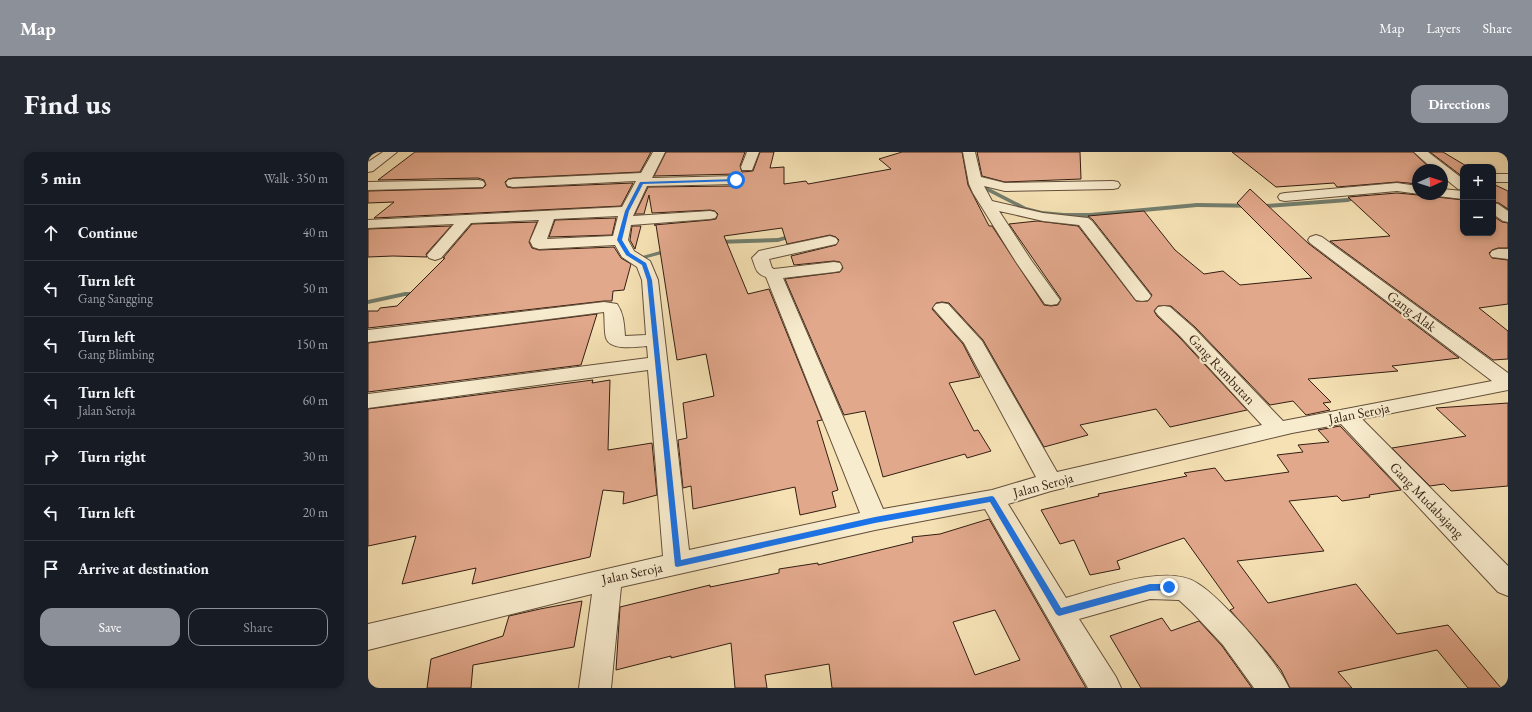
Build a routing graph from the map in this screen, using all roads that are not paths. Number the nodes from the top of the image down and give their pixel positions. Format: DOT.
graph roads {
  1 [pos="391,152"];
  2 [pos="659,152"];
  3 [pos="753,152"];
  4 [pos="969,152"];
  5 [pos="1420,152"];
  6 [pos="368,153"];
  7 [pos="747,167"];
  8 [pos="368,168"];
  9 [pos="1452,176"];
  10 [pos="1496,178"];
  11 [pos="1508,178"];
  12 [pos="643,180"];
  13 [pos="736,180"];
  14 [pos="513,183"];
  15 [pos="478,184"];
  16 [pos="368,186"];
  17 [pos="1113,186"];
  18 [pos="1412,189"];
  19 [pos="980,190"];
  20 [pos="1448,194"];
  21 [pos="1460,195"];
  22 [pos="1285,197"];
  23 [pos="710,215"];
  24 [pos="548,216"];
  25 [pos="626,216"];
  26 [pos="467,219"];
  27 [pos="368,224"];
  28 [pos="620,240"];
  29 [pos="1316,240"];
  30 [pos="830,241"];
  31 [pos="435,255"];
  32 [pos="834,267"];
  33 [pos="772,274"];
  34 [pos="1142,296"];
  35 [pos="1051,300"];
  36 [pos="942,308"];
  37 [pos="1164,311"];
  38 [pos="368,336"];
  39 [pos="655,340"];
  40 [pos="658,363"];
  41 [pos="1508,383"];
  42 [pos="368,401"];
  43 [pos="1346,416"];
  44 [pos="1278,429"];
  45 [pos="1051,482"];
  46 [pos="992,499"];
  47 [pos="875,520"];
  48 [pos="677,564"];
  49 [pos="608,578"];
  50 [pos="1508,584"];
  51 [pos="1059,612"];
  52 [pos="368,637"];
  53 [pos="595,688"];
  54 [pos="1105,688"];
  55 [pos="1273,688"];
  1 -- 6 [label="street"];
  1 -- 8 [label="street"];
  2 -- 12 [label="street"];
  3 -- 7 [label="street"];
  4 -- 19 [label="street"];
  5 -- 9 [label="street"];
  10 -- 11 [label="street"];
  12 -- 13 [label="street"];
  12 -- 14 [label="street"];
  12 -- 25 [label="street"];
  15 -- 16 [label="street"];
  17 -- 19 [label="street"];
  18 -- 22 [label="street"];
  19 -- 34 [label="street"];
  19 -- 35 [label="street"];
  20 -- 21 [label="street"];
  23 -- 25 [label="street"];
  24 -- 25 [label="street"];
  24 -- 26 [label="street"];
  24 -- 28 [label="street"];
  25 -- 28 [label="street"];
  26 -- 27 [label="street"];
  26 -- 31 [label="street"];
  28 -- 39 [label="street"];
  29 -- 41 [label="street, Gang Alak"];
  30 -- 33 [label="street"];
  32 -- 33 [label="street"];
  33 -- 47 [label="street"];
  36 -- 45 [label="street"];
  37 -- 44 [label="street, Gang Rambutan"];
  38 -- 39 [label="street"];
  39 -- 40 [label="street"];
  40 -- 42 [label="street"];
  40 -- 48 [label="street"];
  41 -- 43 [label="street, Jalan Seroja"];
  43 -- 44 [label="street, Jalan Seroja"];
  43 -- 50 [label="street, Gang Mudabajang"];
  44 -- 45 [label="street, Jalan Seroja"];
  45 -- 46 [label="street, Jalan Seroja"];
  46 -- 47 [label="street, Jalan Seroja"];
  46 -- 51 [label="street"];
  47 -- 48 [label="street, Jalan Seroja"];
  48 -- 49 [label="street, Jalan Seroja"];
  49 -- 52 [label="street, Jalan Seroja"];
  49 -- 53 [label="street"];
  51 -- 54 [label="street"];
  51 -- 55 [label="street"];
}
